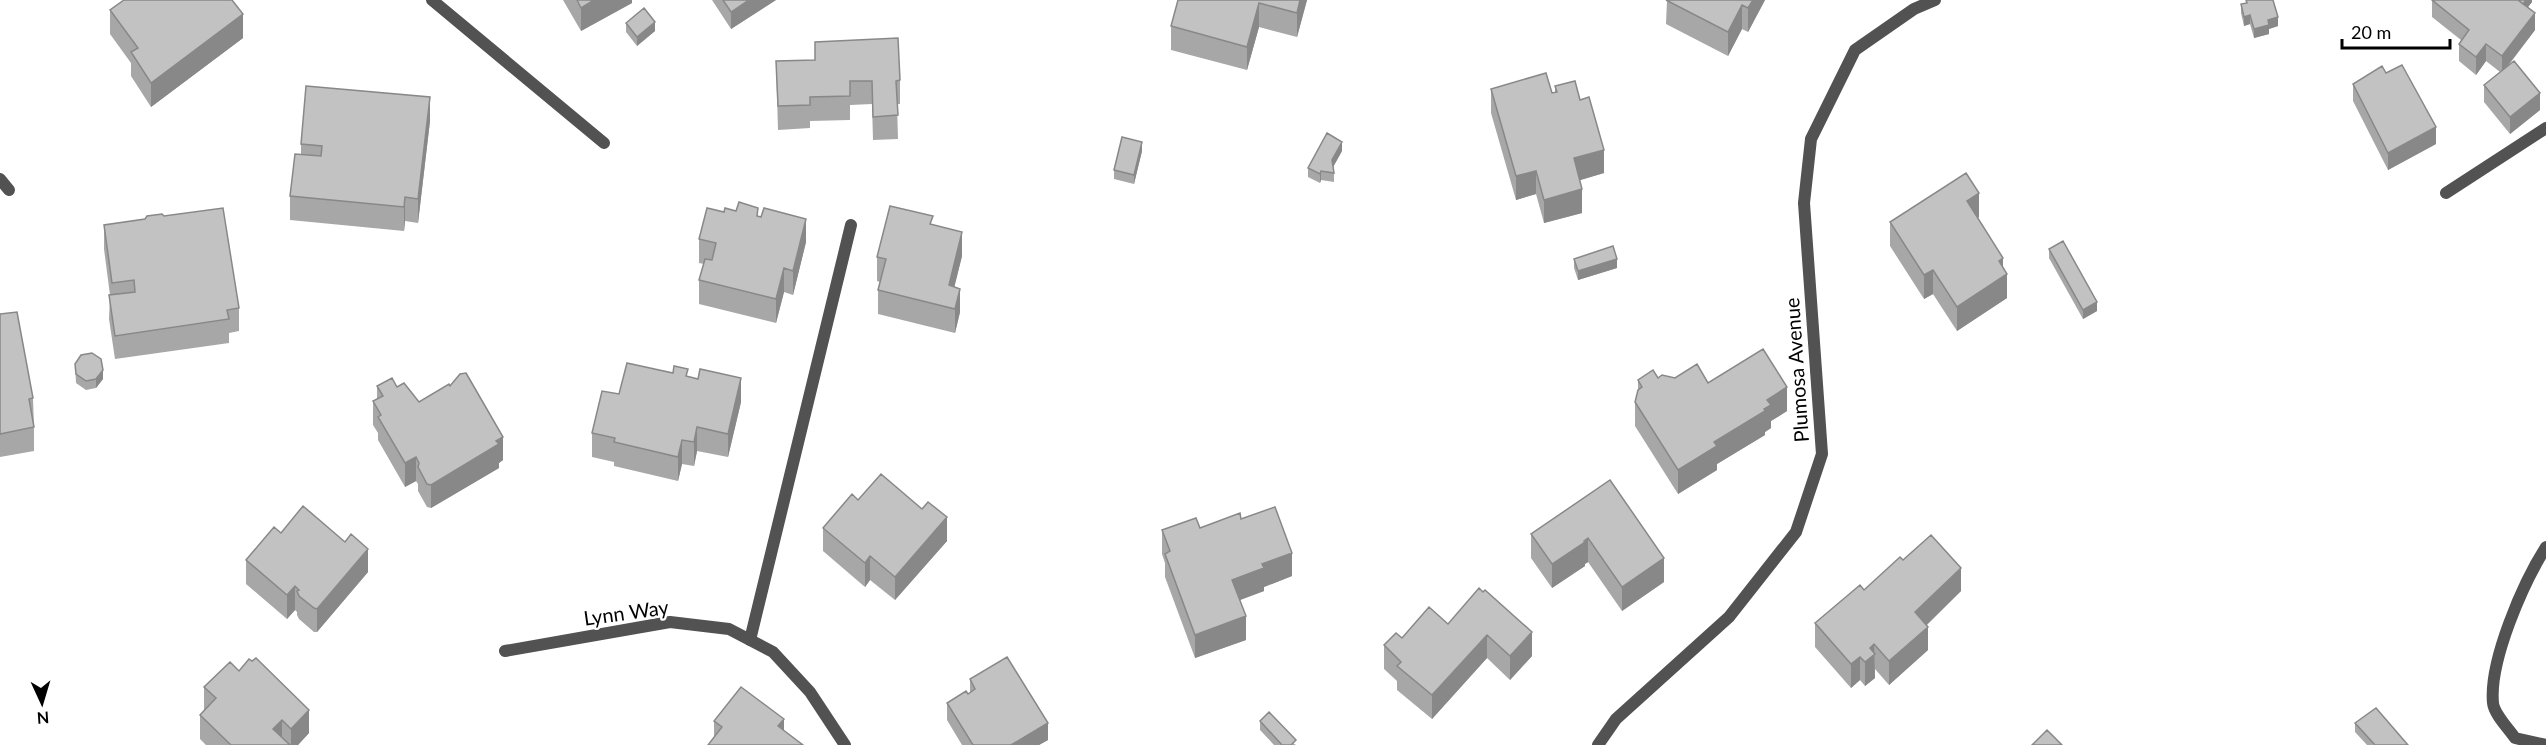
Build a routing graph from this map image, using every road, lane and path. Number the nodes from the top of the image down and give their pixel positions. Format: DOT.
graph roads {
  1 [pos="432,0"];
  2 [pos="1935,0"];
  3 [pos="2546,128"];
  4 [pos="604,143"];
  5 [pos="0,179"];
  6 [pos="9,190"];
  7 [pos="2446,194"];
  8 [pos="851,225"];
  9 [pos="2546,547"];
  10 [pos="750,640"];
  11 [pos="505,651"];
  12 [pos="845,745"];
  13 [pos="1598,745"];
  14 [pos="2546,745"];
  1 -- 4 [label="street"];
  2 -- 13 [label="street, Plumosa Avenue"];
  3 -- 7 [label="street"];
  5 -- 6 [label="street"];
  8 -- 10 [label="street"];
  9 -- 14 [label="street"];
  10 -- 11 [label="street, Lynn Way"];
  10 -- 12 [label="street, Lynn Way"];
}
